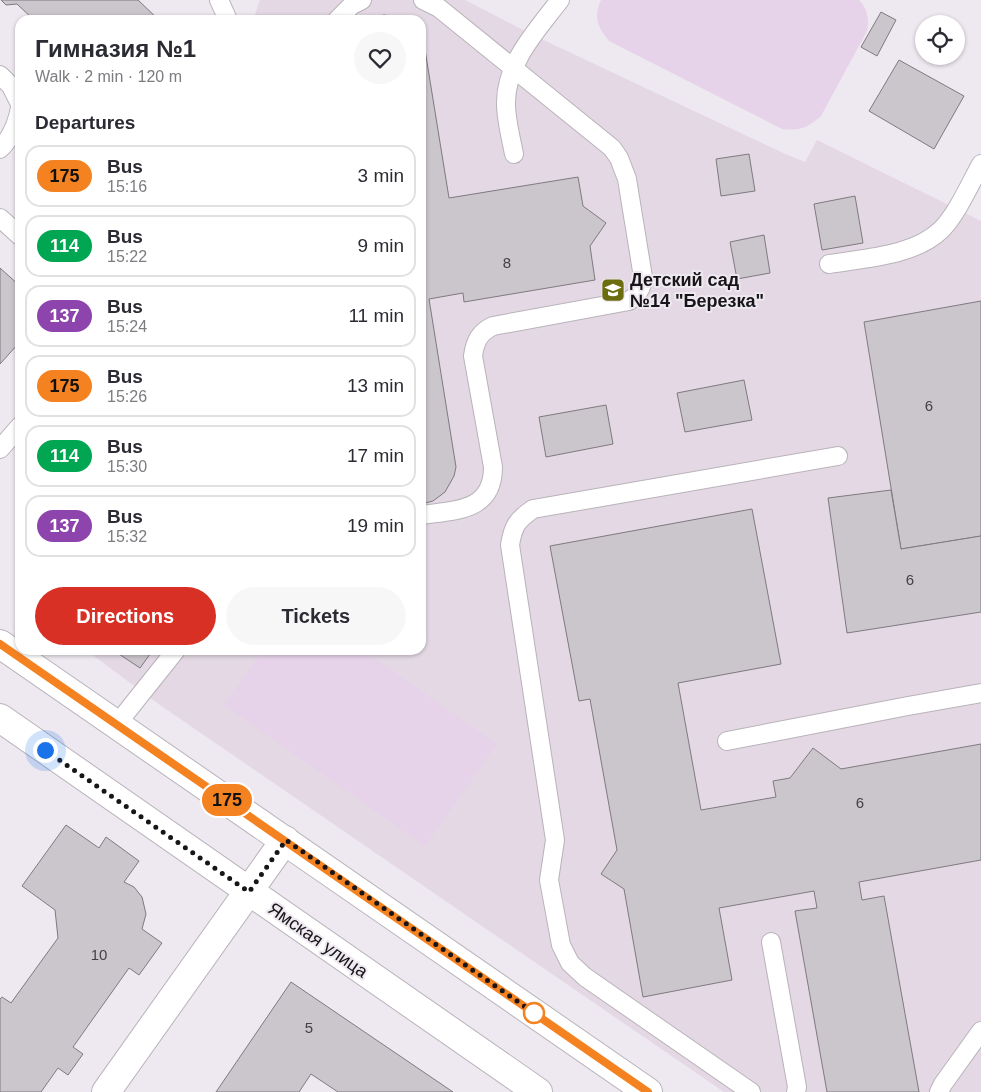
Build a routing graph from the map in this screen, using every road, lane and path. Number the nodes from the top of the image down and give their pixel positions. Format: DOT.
graph roads {
  1 [pos="219,0"];
  2 [pos="362,0"];
  3 [pos="423,0"];
  4 [pos="560,0"];
  5 [pos="226,15"];
  6 [pos="342,15"];
  7 [pos="514,67"];
  8 [pos="0,75"];
  9 [pos="15,94"];
  10 [pos="15,127"];
  11 [pos="0,149"];
  12 [pos="514,154"];
  13 [pos="981,164"];
  14 [pos="0,218"];
  15 [pos="15,232"];
  16 [pos="829,264"];
  17 [pos="15,432"];
  18 [pos="0,449"];
  19 [pos="838,456"];
  20 [pos="426,514"];
  21 [pos="0,644"];
  22 [pos="15,654"];
  23 [pos="16,655"];
  24 [pos="172,655"];
  25 [pos="981,693"];
  26 [pos="0,718"];
  27 [pos="117,724"];
  28 [pos="727,741"];
  29 [pos="286,840"];
  30 [pos="249,892"];
  31 [pos="771,942"];
  32 [pos="981,1031"];
  33 [pos="106,1092"];
  34 [pos="538,1092"];
  35 [pos="648,1092"];
  36 [pos="751,1092"];
  37 [pos="796,1092"];
  38 [pos="939,1092"];
  1 -- 5 [label="lane"];
  2 -- 6 [label="lane"];
  3 -- 7 [label="lane"];
  4 -- 7 [label="lane"];
  7 -- 12 [label="lane"];
  7 -- 20 [label="lane"];
  8 -- 9 [label="lane"];
  10 -- 11 [label="lane"];
  13 -- 16 [label="lane"];
  14 -- 15 [label="lane"];
  17 -- 18 [label="lane"];
  19 -- 36 [label="lane"];
  21 -- 22 [label="street"];
  23 -- 27 [label="street"];
  24 -- 27 [label="lane"];
  25 -- 28 [label="lane"];
  26 -- 30 [label="street, Ямская улица"];
  27 -- 29 [label="street"];
  29 -- 30 [label="street"];
  29 -- 35 [label="street"];
  30 -- 33 [label="street"];
  30 -- 34 [label="street, Ямская улица"];
  31 -- 37 [label="lane"];
  32 -- 38 [label="lane"];
}
